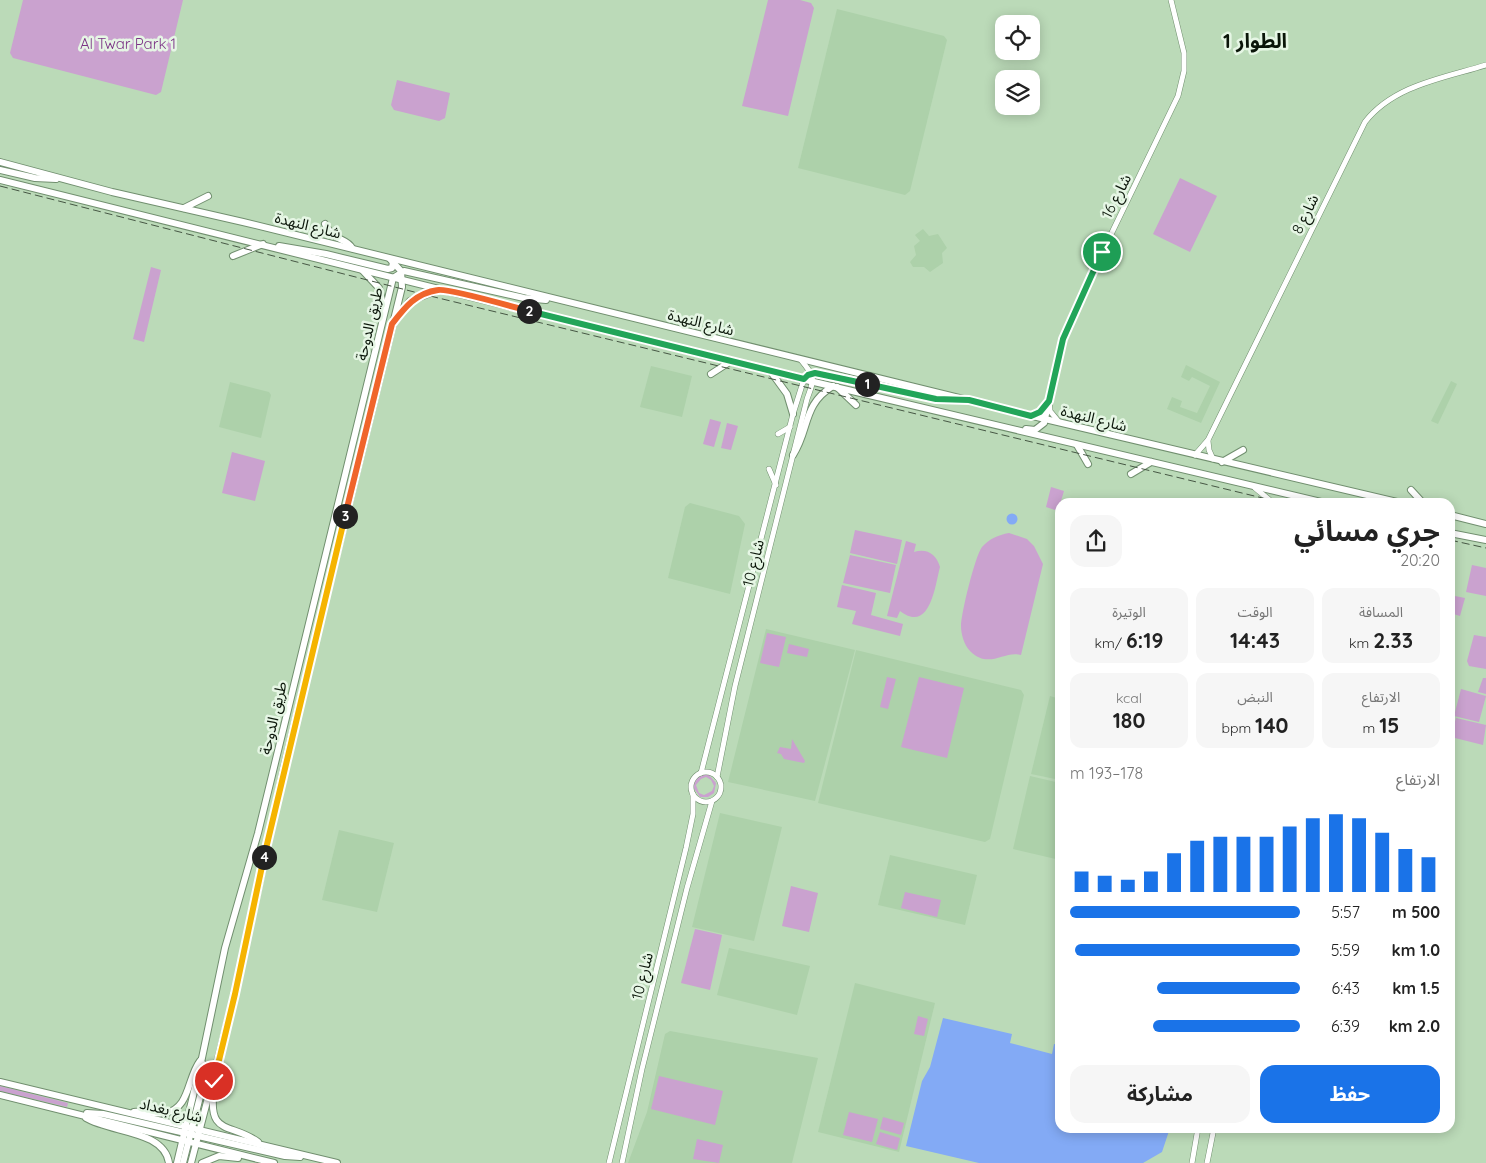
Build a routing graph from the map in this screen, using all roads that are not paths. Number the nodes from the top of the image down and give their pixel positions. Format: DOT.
graph roads {
  1 [pos="1171,0"];
  2 [pos="1486,65"];
  3 [pos="0,162"];
  4 [pos="0,170"];
  5 [pos="60,179"];
  6 [pos="0,180"];
  7 [pos="208,196"];
  8 [pos="184,208"];
  9 [pos="325,224"];
  10 [pos="267,245"];
  11 [pos="352,248"];
  12 [pos="234,256"];
  13 [pos="391,260"];
  14 [pos="360,269"];
  15 [pos="402,271"];
  16 [pos="393,278"];
  17 [pos="403,280"];
  18 [pos="440,289"];
  19 [pos="558,300"];
  20 [pos="384,319"];
  21 [pos="392,324"];
  22 [pos="801,360"];
  23 [pos="731,361"];
  24 [pos="770,371"];
  25 [pos="812,373"];
  26 [pos="711,374"];
  27 [pos="803,382"];
  28 [pos="813,385"];
  29 [pos="834,386"];
  30 [pos="969,400"];
  31 [pos="1049,401"];
  32 [pos="856,405"];
  33 [pos="939,411"];
  34 [pos="793,414"];
  35 [pos="1031,416"];
  36 [pos="1045,419"];
  37 [pos="1059,422"];
  38 [pos="790,428"];
  39 [pos="778,434"];
  40 [pos="1208,440"];
  41 [pos="1077,445"];
  42 [pos="1243,450"];
  43 [pos="793,455"];
  44 [pos="1194,455"];
  45 [pos="1213,460"];
  46 [pos="1151,462"];
  47 [pos="1222,462"];
  48 [pos="1088,464"];
  49 [pos="769,469"];
  50 [pos="346,470"];
  51 [pos="1131,474"];
  52 [pos="776,485"];
  53 [pos="1255,488"];
  54 [pos="1411,490"];
  55 [pos="1267,498"];
  56 [pos="1292,498"];
  57 [pos="1380,498"];
  58 [pos="1418,498"];
  59 [pos="1455,516"];
  60 [pos="345,517"];
  61 [pos="1486,524"];
  62 [pos="1455,534"];
  63 [pos="1486,540"];
  64 [pos="701,773"];
  65 [pos="717,777"];
  66 [pos="693,794"];
  67 [pos="712,801"];
  68 [pos="202,1058"];
  69 [pos="213,1077"];
  70 [pos="2,1081"];
  71 [pos="0,1095"];
  72 [pos="129,1113"];
  73 [pos="81,1114"];
  74 [pos="1197,1133"];
  75 [pos="1213,1133"];
  76 [pos="191,1135"];
  77 [pos="261,1144"];
  78 [pos="310,1156"];
  79 [pos="253,1158"];
  80 [pos="169,1163"];
  81 [pos="177,1163"];
  82 [pos="183,1163"];
  83 [pos="191,1163"];
  84 [pos="202,1163"];
  85 [pos="274,1163"];
  86 [pos="337,1163"];
  87 [pos="609,1163"];
  88 [pos="620,1163"];
  89 [pos="1192,1163"];
  90 [pos="1207,1163"];
  1 -- 31 [label="street, شارع 16"];
  2 -- 40 [label="street, شارع 8"];
  3 -- 5 [label="main road, شارع النهدة"];
  4 -- 5 [label="main road"];
  5 -- 8 [label="main road, شارع النهدة"];
  6 -- 10 [label="main road, شارع النهدة"];
  7 -- 8 [label="main road"];
  8 -- 11 [label="main road, شارع النهدة"];
  9 -- 11 [label="main road"];
  10 -- 12 [label="main road"];
  10 -- 13 [label="main road"];
  10 -- 14 [label="main road, شارع النهدة"];
  11 -- 13 [label="main road, شارع النهدة"];
  13 -- 15 [label="main road"];
  13 -- 19 [label="main road, شارع النهدة"];
  14 -- 16 [label="main road, شارع النهدة"];
  14 -- 20 [label="main road"];
  15 -- 16 [label="main road"];
  15 -- 17 [label="main road, طريق الدوحة"];
  15 -- 19 [label="main road"];
  16 -- 17 [label="main road, شارع النهدة"];
  16 -- 20 [label="main road, طريق الدوحة"];
  17 -- 18 [label="main road, شارع النهدة"];
  17 -- 21 [label="main road, طريق الدوحة"];
  18 -- 21 [label="main road"];
  18 -- 23 [label="main road, شارع النهدة"];
  19 -- 22 [label="main road, شارع النهدة"];
  20 -- 50 [label="main road, طريق الدوحة"];
  21 -- 60 [label="main road, طريق الدوحة"];
  22 -- 25 [label="street"];
  22 -- 30 [label="main road, شارع النهدة"];
  23 -- 24 [label="main road, شارع النهدة"];
  23 -- 26 [label="main road"];
  24 -- 27 [label="main road, شارع النهدة"];
  24 -- 34 [label="main road"];
  25 -- 27 [label="main road"];
  25 -- 28 [label="street"];
  25 -- 30 [label="main road"];
  27 -- 28 [label="main road, شارع النهدة"];
  27 -- 34 [label="street, شارع 10"];
  28 -- 29 [label="main road, شارع النهدة"];
  28 -- 43 [label="street, شارع 10"];
  29 -- 32 [label="main road"];
  29 -- 33 [label="main road, شارع النهدة"];
  29 -- 43 [label="main road"];
  30 -- 35 [label="main road, شارع النهدة"];
  31 -- 35 [label="street"];
  31 -- 36 [label="main road"];
  31 -- 37 [label="street"];
  33 -- 36 [label="main road"];
  33 -- 41 [label="main road, شارع النهدة"];
  34 -- 38 [label="street, شارع 10"];
  35 -- 36 [label="main road, شارع النهدة"];
  36 -- 37 [label="main road, شارع النهدة"];
  37 -- 44 [label="main road, شارع النهدة"];
  38 -- 39 [label="street"];
  38 -- 52 [label="street, شارع 10"];
  40 -- 44 [label="street, شارع 8"];
  40 -- 45 [label="street"];
  41 -- 46 [label="main road, شارع النهدة"];
  41 -- 48 [label="main road"];
  42 -- 47 [label="main road"];
  43 -- 65 [label="street, شارع 10"];
  44 -- 45 [label="main road, شارع النهدة"];
  45 -- 47 [label="main road, شارع النهدة"];
  46 -- 51 [label="main road"];
  46 -- 53 [label="main road, شارع النهدة"];
  47 -- 57 [label="main road, شارع النهدة"];
  49 -- 52 [label="street"];
  50 -- 60 [label="main road"];
  50 -- 68 [label="main road, طريق الدوحة"];
  52 -- 64 [label="street, شارع 10"];
  53 -- 55 [label="street"];
  53 -- 56 [label="main road, شارع النهدة"];
  54 -- 58 [label="main road"];
  59 -- 61 [label="main road"];
  60 -- 69 [label="main road, طريق الدوحة"];
  62 -- 63 [label="main road"];
  64 -- 65 [label="street"];
  64 -- 66 [label="street"];
  65 -- 67 [label="street"];
  66 -- 67 [label="street"];
  66 -- 87 [label="street, شارع 10"];
  67 -- 88 [label="street, شارع 10"];
  68 -- 72 [label="main road"];
  68 -- 76 [label="main road"];
  69 -- 76 [label="main road, طريق الدوحة"];
  69 -- 77 [label="main road"];
  70 -- 72 [label="main road, شارع بغداد"];
  71 -- 73 [label="main road"];
  72 -- 76 [label="main road, شارع بغداد"];
  73 -- 76 [label="main road"];
  73 -- 80 [label="main road"];
  74 -- 89 [label="street"];
  75 -- 90 [label="street"];
  76 -- 77 [label="main road, شارع بغداد"];
  76 -- 78 [label="main road"];
  76 -- 79 [label="main road, شارع بغداد"];
  76 -- 81 [label="main road, طريق الدوحة"];
  76 -- 82 [label="main road"];
  76 -- 83 [label="main road, طريق الدوحة"];
  77 -- 78 [label="main road, شارع بغداد"];
  78 -- 86 [label="main road, شارع بغداد"];
  79 -- 84 [label="main road"];
  79 -- 85 [label="main road, شارع بغداد"];
}
